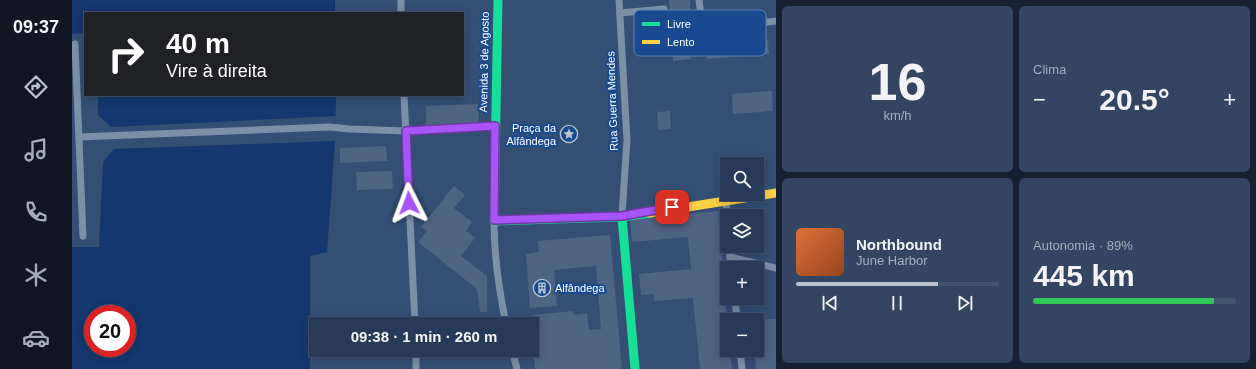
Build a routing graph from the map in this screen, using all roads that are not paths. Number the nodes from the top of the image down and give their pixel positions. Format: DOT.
graph roads {
  1 [pos="401,0"];
  2 [pos="498,0"];
  3 [pos="618,0"];
  4 [pos="699,0"];
  5 [pos="664,9"];
  6 [pos="655,10"];
  7 [pos="700,10"];
  8 [pos="401,12"];
  9 [pos="634,12"];
  10 [pos="620,14"];
  11 [pos="776,21"];
  12 [pos="766,22"];
  13 [pos="75,44"];
  14 [pos="404,96"];
  15 [pos="495,126"];
  16 [pos="406,131"];
  17 [pos="79,137"];
  18 [pos="776,193"];
  19 [pos="764,195"];
  20 [pos="726,201"];
  21 [pos="726,209"];
  22 [pos="622,216"];
  23 [pos="494,220"];
  24 [pos="83,236"];
  25 [pos="730,253"];
  26 [pos="730,257"];
  27 [pos="730,261"];
  28 [pos="776,268"];
  29 [pos="415,317"];
  30 [pos="505,317"];
  31 [pos="416,357"];
  32 [pos="513,357"];
  33 [pos="741,357"];
  34 [pos="416,369"];
  35 [pos="516,369"];
  36 [pos="635,369"];
  37 [pos="742,369"];
  1 -- 8 [label="lane"];
  2 -- 15 [label="street, Avenida 3 de Agosto"];
  3 -- 10 [label="lane, Rua Guerra Mendes"];
  4 -- 7 [label="lane"];
  5 -- 6 [label="lane"];
  9 -- 10 [label="lane"];
  10 -- 22 [label="lane, Rua Guerra Mendes"];
  11 -- 12 [label="lane"];
  13 -- 17 [label="lane"];
  14 -- 16 [label="lane"];
  15 -- 16 [label="lane"];
  15 -- 23 [label="street, Avenida 3 de Agosto"];
  16 -- 17 [label="lane"];
  16 -- 29 [label="lane"];
  17 -- 24 [label="lane"];
  18 -- 19 [label="street"];
  20 -- 21 [label="lane"];
  20 -- 22 [label="street"];
  22 -- 23 [label="street"];
  22 -- 36 [label="street, Rua Guerra Mendes"];
  23 -- 30 [label="lane"];
  25 -- 26 [label="lane"];
  26 -- 27 [label="lane"];
  26 -- 28 [label="lane"];
  31 -- 34 [label="lane"];
  32 -- 35 [label="lane"];
  33 -- 37 [label="lane"];
}
